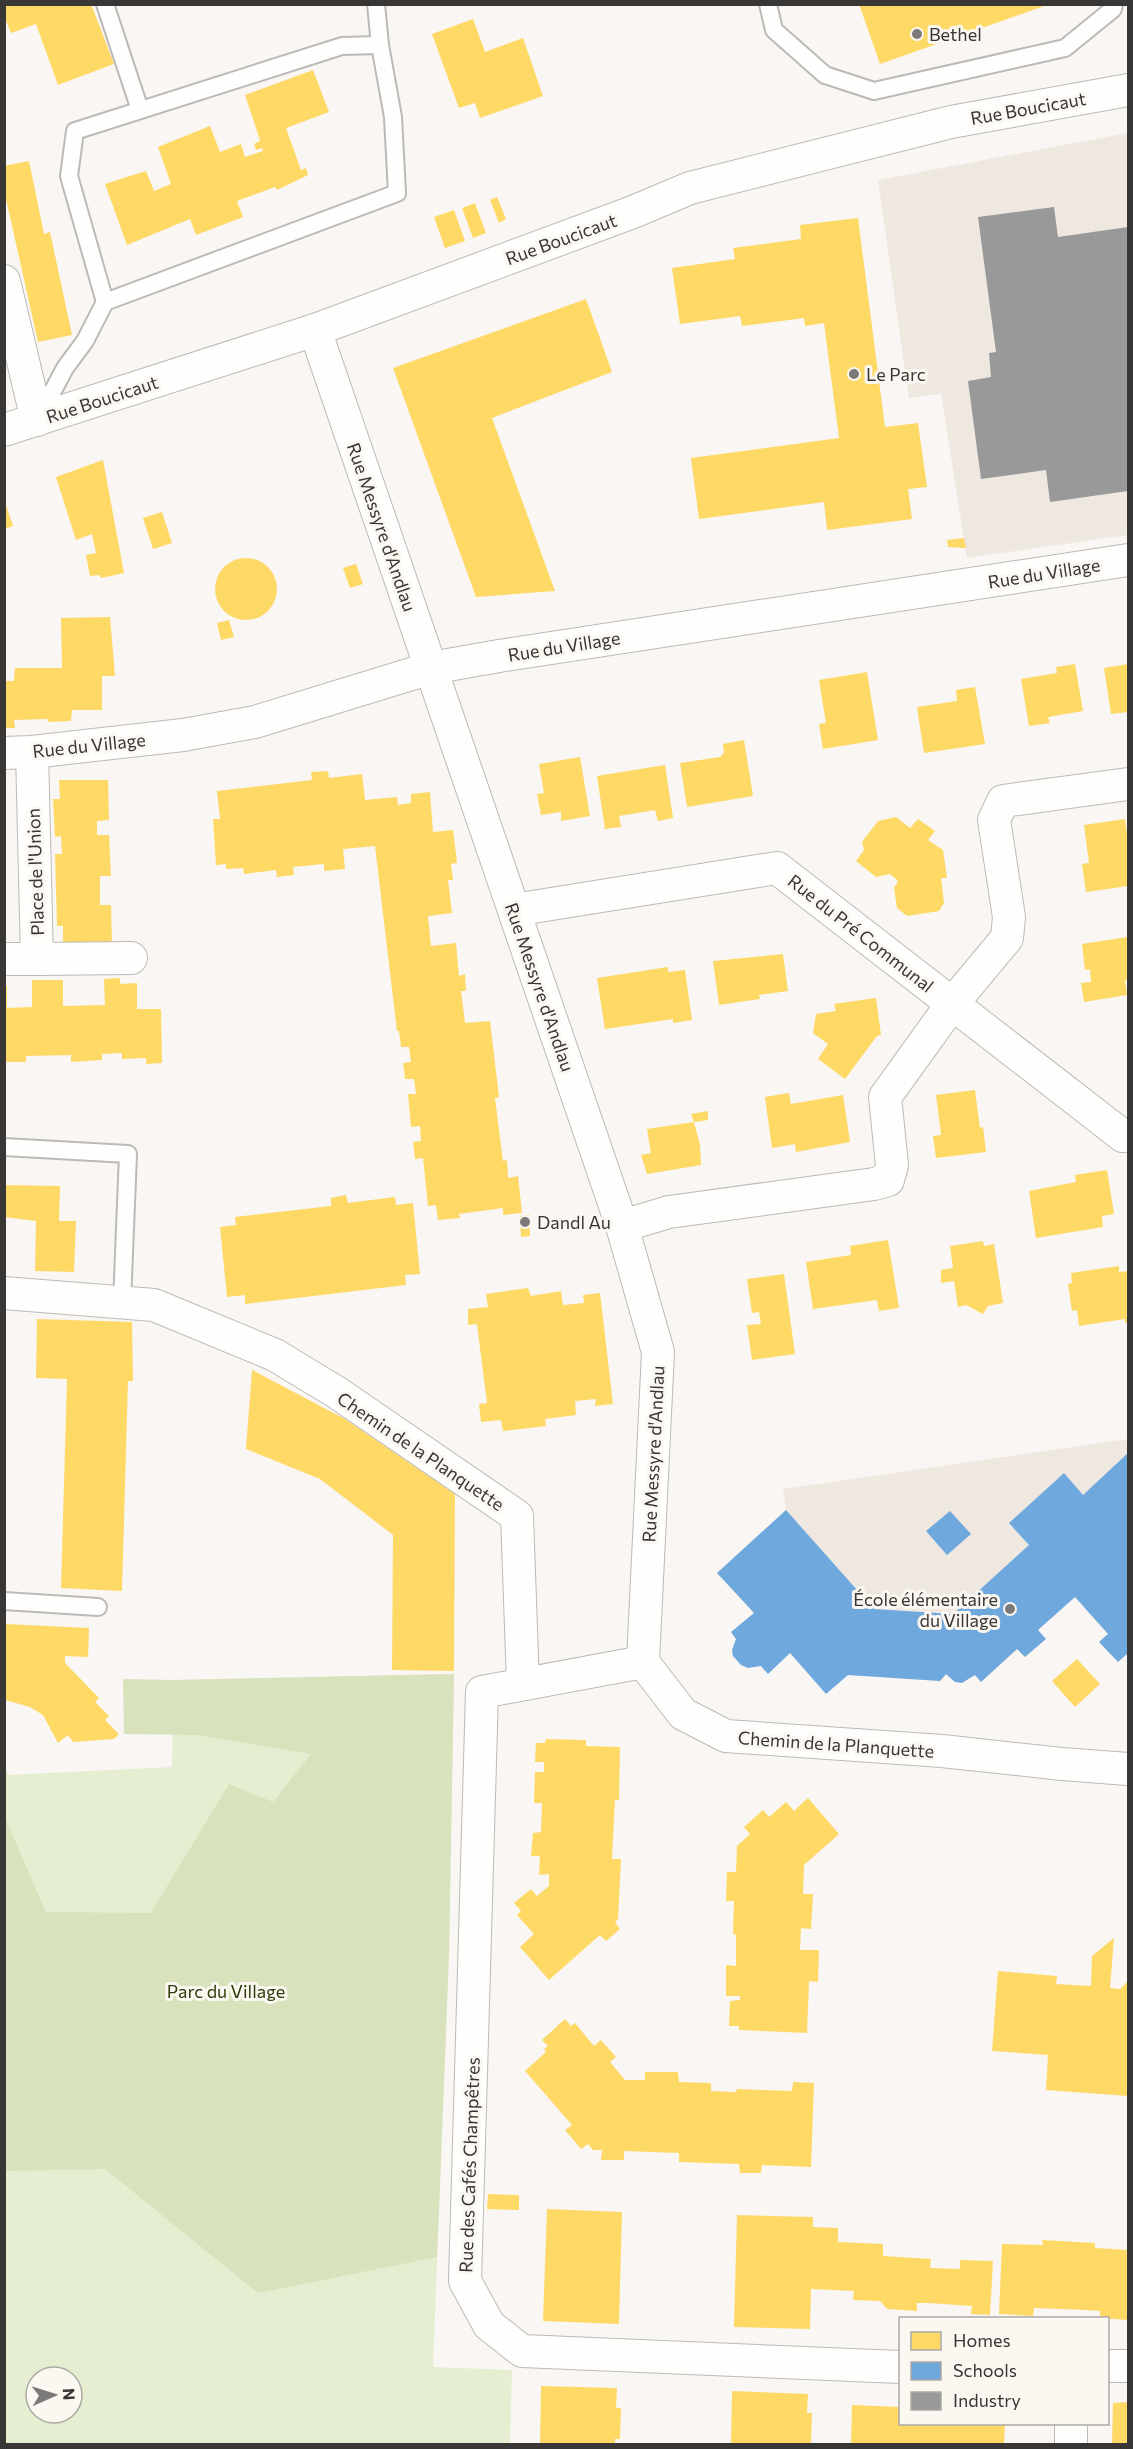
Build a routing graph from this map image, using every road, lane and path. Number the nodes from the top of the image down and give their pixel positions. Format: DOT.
graph roads {
  1 [pos="105,4"];
  2 [pos="376,4"];
  3 [pos="768,4"];
  4 [pos="1114,4"];
  5 [pos="380,45"];
  6 [pos="1128,90"];
  7 [pos="141,110"];
  8 [pos="4,281"];
  9 [pos="105,302"];
  10 [pos="315,330"];
  11 [pos="38,420"];
  12 [pos="4,430"];
  13 [pos="1128,560"];
  14 [pos="431,668"];
  15 [pos="18,753"];
  16 [pos="1128,784"];
  17 [pos="514,910"];
  18 [pos="131,958"];
  19 [pos="4,959"];
  20 [pos="37,959"];
  21 [pos="952,1004"];
  22 [pos="1128,1135"];
  23 [pos="4,1147"];
  24 [pos="622,1226"];
  25 [pos="4,1293"];
  26 [pos="122,1303"];
  27 [pos="4,1601"];
  28 [pos="98,1607"];
  29 [pos="643,1662"];
  30 [pos="523,1684"];
  31 [pos="1128,1769"];
  32 [pos="1109,2366"];
  33 [pos="1128,2366"];
  34 [pos="899,2367"];
  35 [pos="1071,2425"];
  36 [pos="1071,2445"];
  1 -- 7 [label="lane"];
  2 -- 5 [label="lane"];
  3 -- 4 [label="lane"];
  5 -- 7 [label="lane"];
  5 -- 9 [label="lane"];
  6 -- 10 [label="street, Rue Boucicaut"];
  7 -- 9 [label="lane"];
  8 -- 11 [label="street"];
  9 -- 11 [label="lane"];
  10 -- 11 [label="street, Rue Boucicaut"];
  10 -- 14 [label="street, Rue Messyre d'Andlau"];
  11 -- 12 [label="street, Rue Boucicaut"];
  13 -- 14 [label="street, Rue du Village"];
  14 -- 15 [label="street, Rue du Village"];
  14 -- 17 [label="street, Rue Messyre d'Andlau"];
  15 -- 20 [label="street, Place de l'Union"];
  16 -- 21 [label="street"];
  17 -- 21 [label="street, Rue du Pré Communal"];
  17 -- 24 [label="street, Rue Messyre d'Andlau"];
  18 -- 20 [label="street"];
  19 -- 20 [label="street, Place de l'Union"];
  21 -- 22 [label="street, Rue du Pré Communal"];
  21 -- 24 [label="street"];
  23 -- 26 [label="lane"];
  24 -- 29 [label="street, Rue Messyre d'Andlau"];
  25 -- 26 [label="street, Chemin de la Planquette"];
  26 -- 30 [label="street, Chemin de la Planquette"];
  27 -- 28 [label="lane"];
  29 -- 30 [label="street"];
  29 -- 31 [label="street, Chemin de la Planquette"];
  30 -- 34 [label="street, Rue des Cafés Champêtres"];
  32 -- 33 [label="street"];
  35 -- 36 [label="street"];
}
